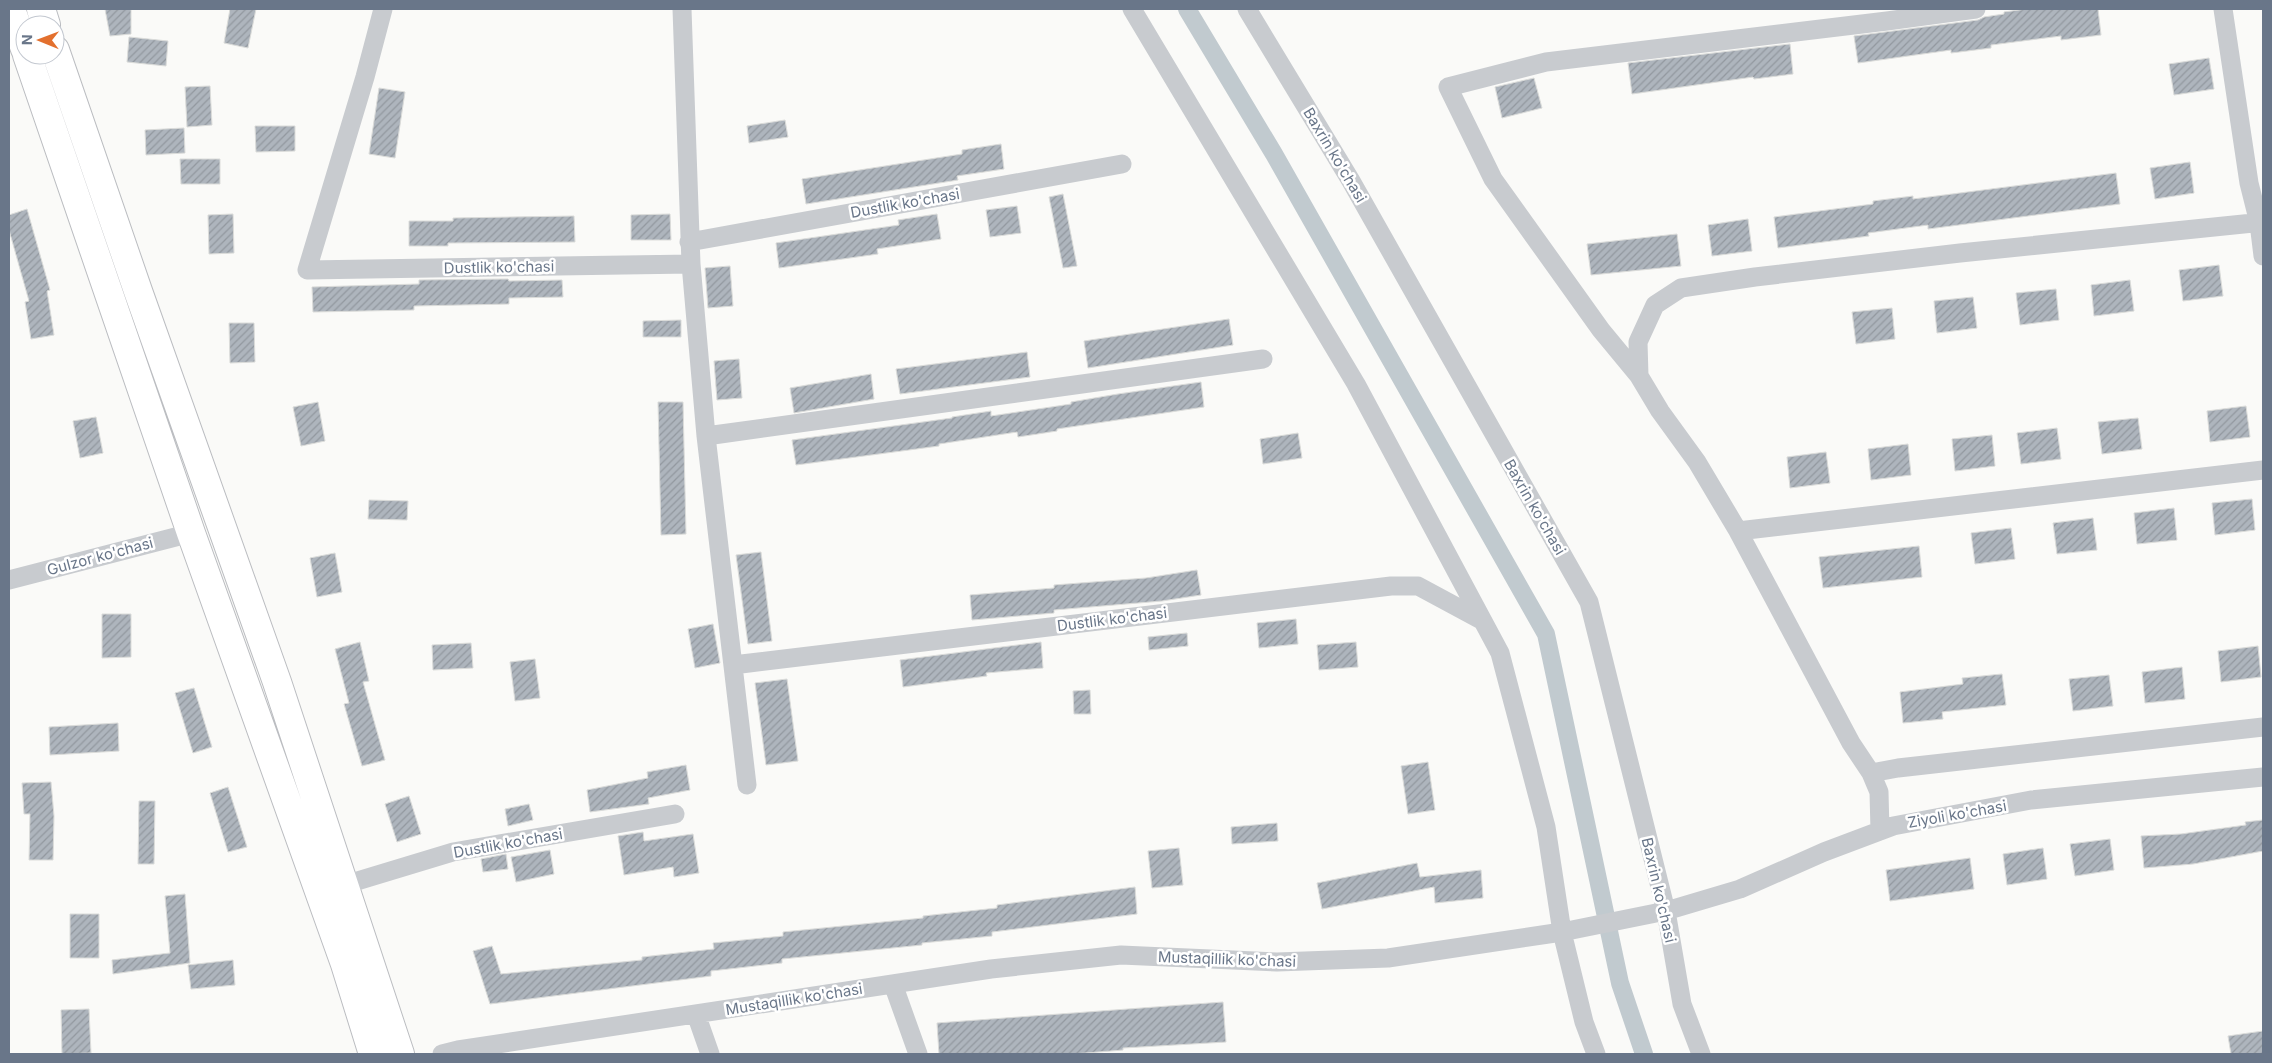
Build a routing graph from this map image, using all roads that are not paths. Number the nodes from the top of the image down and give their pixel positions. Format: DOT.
graph roads {
  1 [pos="383,9"];
  2 [pos="682,9"];
  3 [pos="1132,9"];
  4 [pos="1247,9"];
  5 [pos="1976,9"];
  6 [pos="2223,9"];
  7 [pos="30,65"];
  8 [pos="60,65"];
  9 [pos="1122,164"];
  10 [pos="2261,222"];
  11 [pos="689,242"];
  12 [pos="2263,256"];
  13 [pos="691,264"];
  14 [pos="138,291"];
  15 [pos="111,301"];
  16 [pos="1263,359"];
  17 [pos="1639,376"];
  18 [pos="706,436"];
  19 [pos="2263,470"];
  20 [pos="1738,531"];
  21 [pos="191,533"];
  22 [pos="9,580"];
  23 [pos="1484,621"];
  24 [pos="733,665"];
  25 [pos="2263,727"];
  26 [pos="1871,773"];
  27 [pos="2263,777"];
  28 [pos="747,785"];
  29 [pos="675,814"];
  30 [pos="1880,831"];
  31 [pos="344,885"];
  32 [pos="1666,911"];
  33 [pos="1562,932"];
  34 [pos="893,984"];
  35 [pos="696,1014"];
  36 [pos="504,1049"];
  37 [pos="373,1054"];
  38 [pos="400,1054"];
  39 [pos="442,1054"];
  40 [pos="710,1054"];
  41 [pos="918,1054"];
  42 [pos="1596,1054"];
  43 [pos="1701,1054"];
  1 -- 13 [label="street, Dustlik ko'chasi"];
  2 -- 11 [label="street"];
  3 -- 23 [label="street"];
  4 -- 32 [label="street, Baxrin ko'chasi"];
  5 -- 17 [label="street"];
  6 -- 10 [label="street"];
  7 -- 15 [label="highway"];
  8 -- 14 [label="highway"];
  9 -- 11 [label="street, Dustlik ko'chasi"];
  10 -- 12 [label="street"];
  10 -- 17 [label="street"];
  11 -- 13 [label="street"];
  13 -- 18 [label="street"];
  14 -- 15 [label="highway"];
  14 -- 31 [label="highway"];
  15 -- 21 [label="highway"];
  16 -- 18 [label="street"];
  17 -- 20 [label="street"];
  18 -- 24 [label="street"];
  19 -- 20 [label="street"];
  20 -- 26 [label="street"];
  21 -- 22 [label="street, Gulzor ko'chasi"];
  21 -- 37 [label="highway"];
  23 -- 24 [label="street, Dustlik ko'chasi"];
  23 -- 33 [label="street"];
  24 -- 28 [label="street"];
  25 -- 26 [label="street"];
  26 -- 30 [label="street"];
  27 -- 30 [label="street, Ziyoli ko'chasi"];
  29 -- 31 [label="street, Dustlik ko'chasi"];
  30 -- 32 [label="street, Ziyoli ko'chasi"];
  31 -- 38 [label="highway"];
  32 -- 33 [label="street, Mustaqillik ko'chasi"];
  32 -- 43 [label="street, Baxrin ko'chasi"];
  33 -- 34 [label="street, Mustaqillik ko'chasi"];
  33 -- 42 [label="street"];
  34 -- 35 [label="street, Mustaqillik ko'chasi"];
  34 -- 41 [label="street"];
  35 -- 36 [label="street, Mustaqillik ko'chasi"];
  35 -- 40 [label="street"];
  36 -- 39 [label="street, Mustaqillik ko'chasi"];
}
